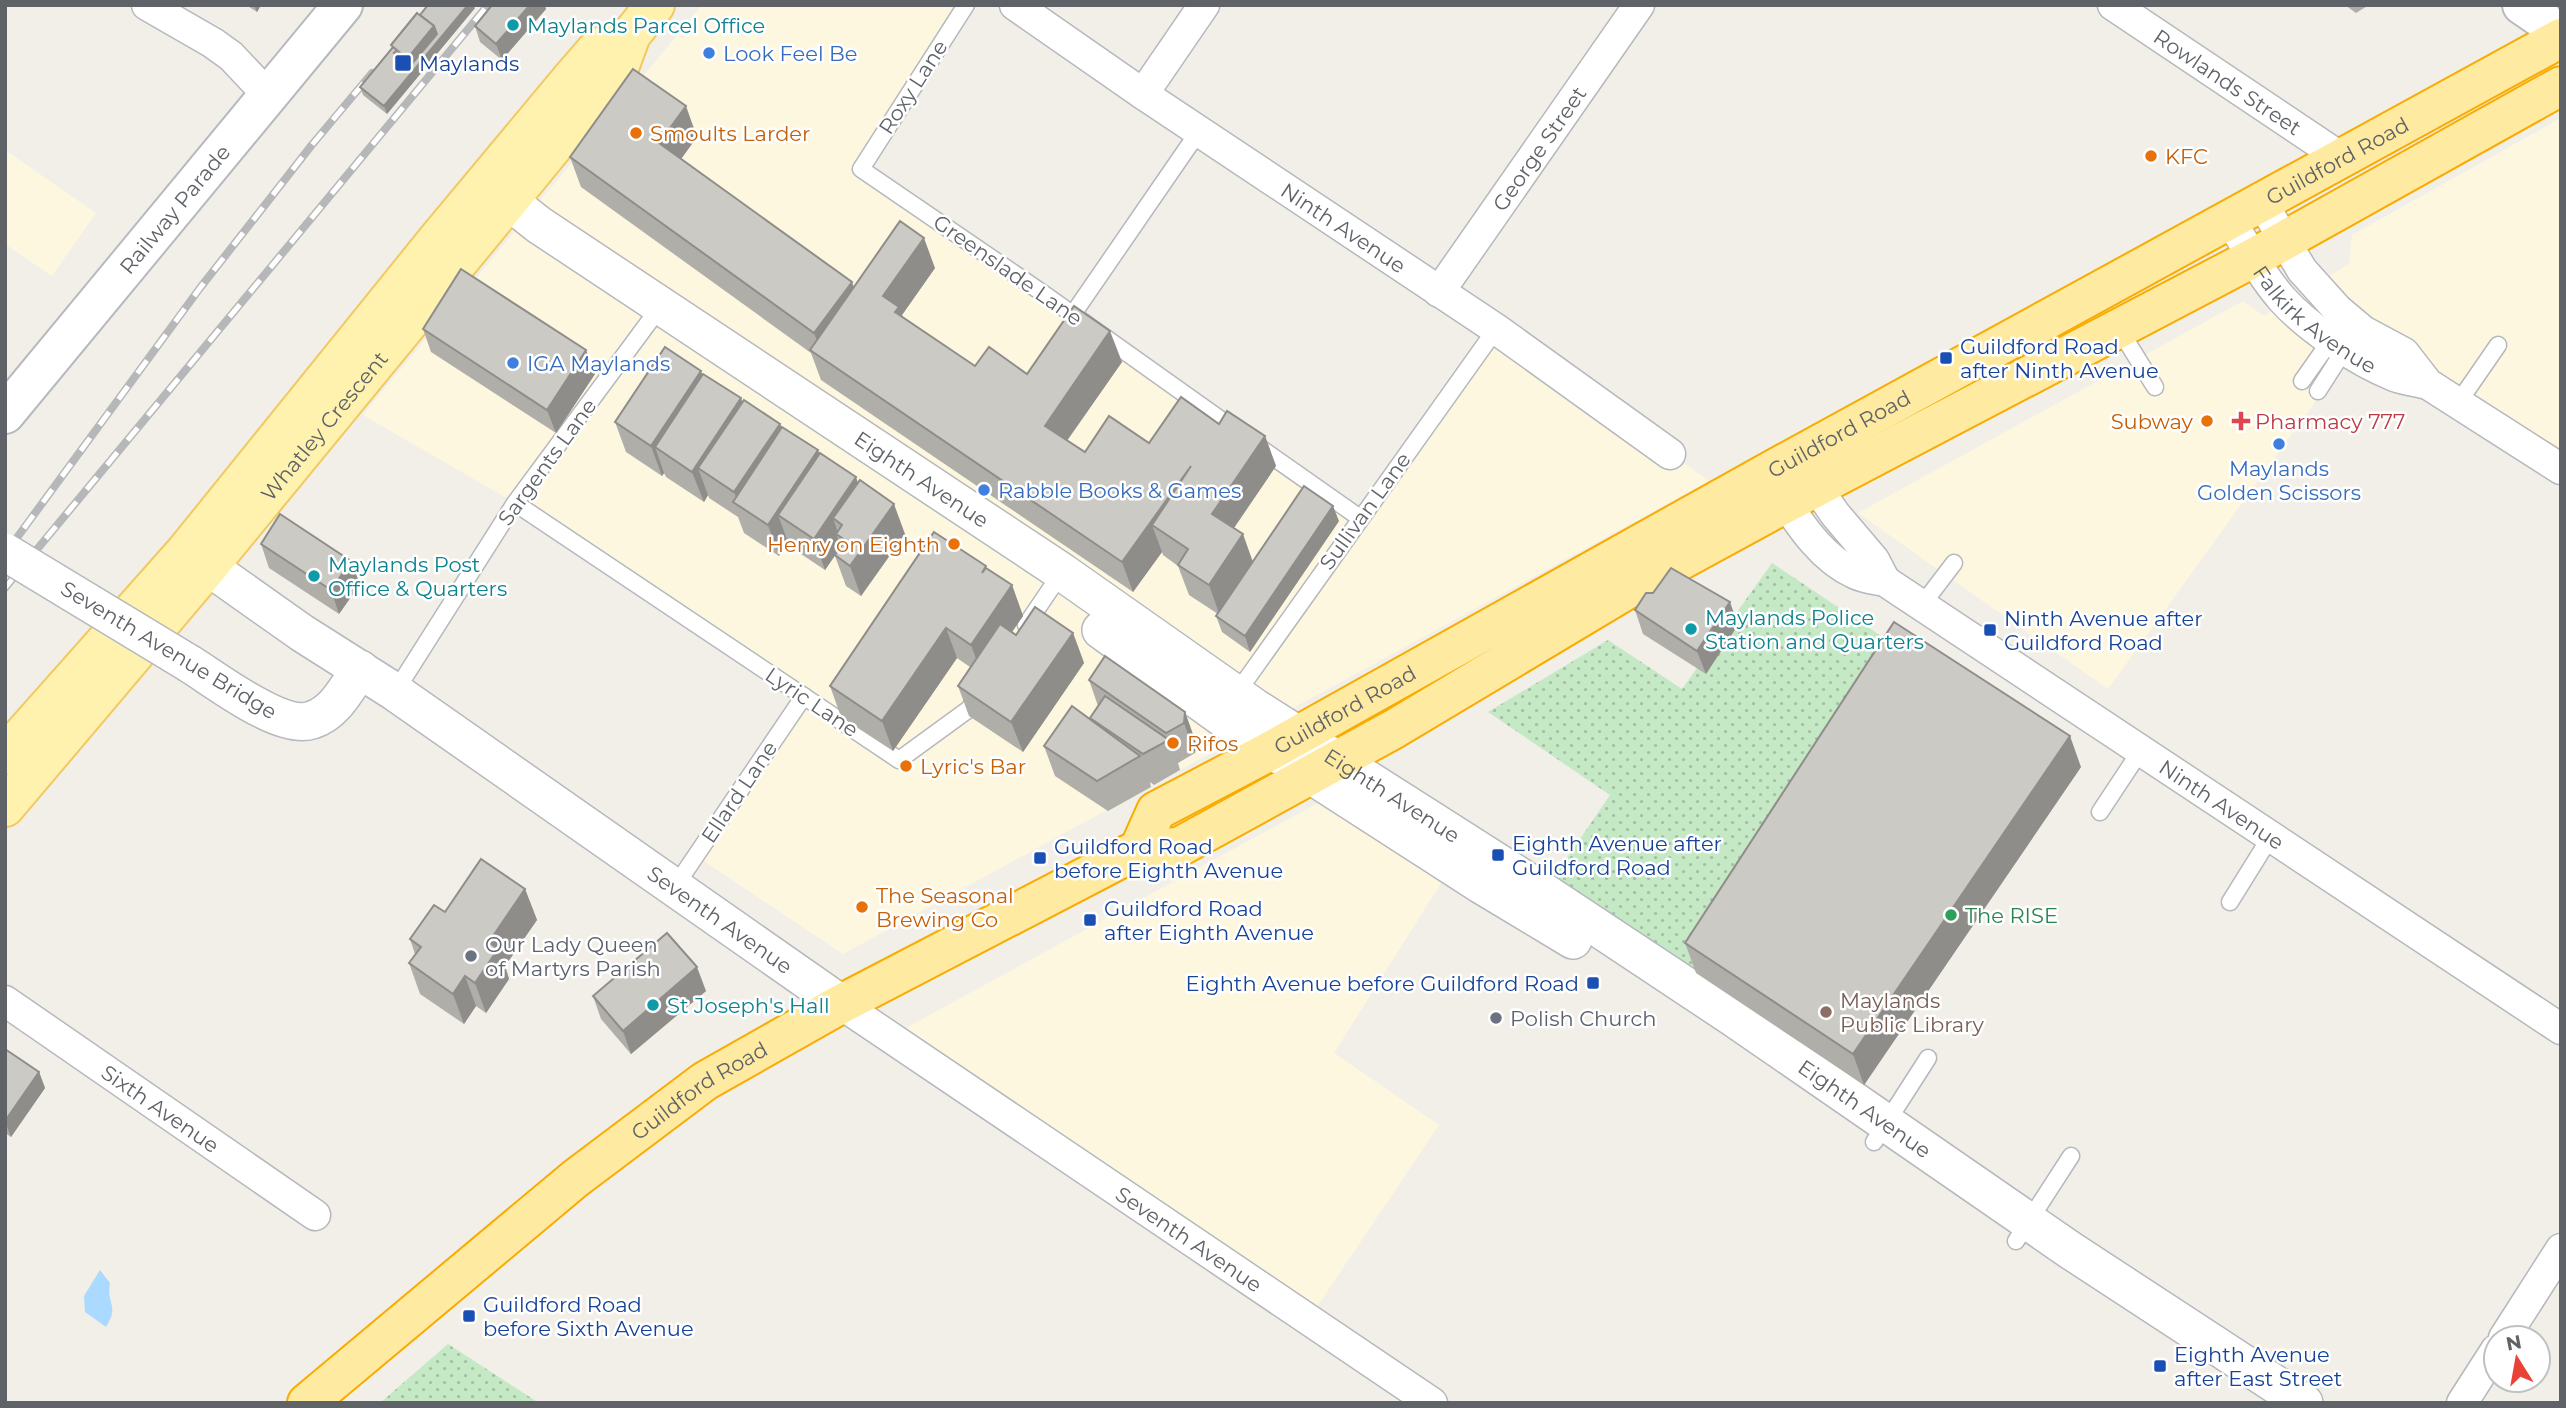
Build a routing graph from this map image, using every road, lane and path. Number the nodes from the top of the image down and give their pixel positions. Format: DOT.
graph roads {
  1 [pos="147,5"];
  2 [pos="342,5"];
  3 [pos="655,5"];
  4 [pos="965,5"];
  5 [pos="1015,5"];
  6 [pos="1204,5"];
  7 [pos="1639,5"];
  8 [pos="2113,5"];
  9 [pos="2522,5"];
  10 [pos="2560,39"];
  11 [pos="2561,86"];
  12 [pos="267,94"];
  13 [pos="1143,94"];
  14 [pos="1199,131"];
  15 [pos="2343,159"];
  16 [pos="861,169"];
  17 [pos="488,201"];
  18 [pos="2246,210"];
  19 [pos="2268,249"];
  20 [pos="1439,292"];
  21 [pos="1073,314"];
  22 [pos="654,315"];
  23 [pos="2119,329"];
  24 [pos="1496,330"];
  25 [pos="2346,334"];
  26 [pos="2498,345"];
  27 [pos="2302,381"];
  28 [pos="2155,387"];
  29 [pos="2318,391"];
  30 [pos="2458,403"];
  31 [pos="5,414"];
  32 [pos="1670,454"];
  33 [pos="2561,469"];
  34 [pos="1791,480"];
  35 [pos="515,503"];
  36 [pos="1360,518"];
  37 [pos="5,552"];
  38 [pos="197,559"];
  39 [pos="1954,563"];
  40 [pos="1055,581"];
  41 [pos="1922,605"];
  42 [pos="1013,643"];
  43 [pos="360,669"];
  44 [pos="991,676"];
  45 [pos="395,692"];
  46 [pos="1236,694"];
  47 [pos="804,696"];
  48 [pos="1285,743"];
  49 [pos="2141,750"];
  50 [pos="5,755"];
  51 [pos="1323,767"];
  52 [pos="5,807"];
  53 [pos="2100,812"];
  54 [pos="2271,836"];
  55 [pos="1139,849"];
  56 [pos="673,888"];
  57 [pos="2230,902"];
  58 [pos="5,1001"];
  59 [pos="841,1004"];
  60 [pos="2561,1029"];
  61 [pos="1928,1058"];
  62 [pos="1880,1133"];
  63 [pos="2071,1156"];
  64 [pos="315,1214"];
  65 [pos="2022,1231"];
  66 [pos="2561,1249"];
  67 [pos="2513,1324"];
  68 [pos="2482,1372"];
  69 [pos="307,1403"];
  70 [pos="1432,1403"];
  71 [pos="2258,1403"];
  72 [pos="2304,1403"];
  73 [pos="2462,1403"];
  1 -- 12 [label="street"];
  2 -- 12 [label="main road, Railway Parade"];
  3 -- 17 [label="main road, Whatley Crescent"];
  4 -- 16 [label="lane, Roxy Lane"];
  5 -- 13 [label="street, Ninth Avenue"];
  6 -- 13 [label="street"];
  7 -- 20 [label="street, George Street"];
  8 -- 15 [label="street, Rowlands Street"];
  9 -- 10 [label="main road"];
  10 -- 15 [label="highway, Guildford Road"];
  11 -- 19 [label="highway, Guildford Road"];
  12 -- 31 [label="main road, Railway Parade"];
  13 -- 14 [label="street, Ninth Avenue"];
  14 -- 20 [label="street, Ninth Avenue"];
  14 -- 21 [label="lane"];
  15 -- 18 [label="highway, Guildford Road"];
  16 -- 21 [label="lane, Greenslade Lane"];
  17 -- 22 [label="street, Eighth Avenue"];
  17 -- 38 [label="main road, Whatley Crescent"];
  18 -- 19 [label="street, Falkirk Avenue"];
  18 -- 34 [label="highway, Guildford Road"];
  19 -- 23 [label="highway, Guildford Road"];
  19 -- 25 [label="street, Falkirk Avenue"];
  20 -- 24 [label="street, Ninth Avenue"];
  21 -- 36 [label="lane, Greenslade Lane"];
  22 -- 35 [label="lane, Sargents Lane"];
  22 -- 40 [label="street, Eighth Avenue"];
  23 -- 28 [label="lane"];
  23 -- 34 [label="highway, Guildford Road"];
  24 -- 32 [label="street, Ninth Avenue"];
  24 -- 36 [label="lane, Sullivan Lane"];
  25 -- 27 [label="lane"];
  25 -- 29 [label="lane"];
  25 -- 30 [label="street, Falkirk Avenue"];
  26 -- 30 [label="lane"];
  30 -- 33 [label="street, Falkirk Avenue"];
  34 -- 41 [label="street, Ninth Avenue"];
  34 -- 48 [label="highway, Guildford Road"];
  34 -- 51 [label="highway, Guildford Road"];
  35 -- 45 [label="lane, Sargents Lane"];
  35 -- 47 [label="lane, Lyric Lane"];
  36 -- 46 [label="lane, Sullivan Lane"];
  37 -- 43 [label="street, Seventh Avenue Bridge, bridge"];
  38 -- 43 [label="street, Seventh Avenue"];
  38 -- 50 [label="main road, Whatley Crescent"];
  38 -- 52 [label="main road, Whatley Crescent"];
  39 -- 41 [label="lane"];
  40 -- 42 [label="lane"];
  40 -- 46 [label="street, Eighth Avenue"];
  40 -- 48 [label="street, Eighth Avenue"];
  41 -- 49 [label="street, Ninth Avenue"];
  43 -- 45 [label="street, Seventh Avenue"];
  44 -- 47 [label="lane, Lyric Lane"];
  45 -- 56 [label="street, Seventh Avenue"];
  46 -- 48 [label="street, Eighth Avenue"];
  47 -- 56 [label="lane, Ellard Lane"];
  48 -- 51 [label="street, Eighth Avenue"];
  48 -- 55 [label="highway, Guildford Road"];
  49 -- 53 [label="lane"];
  49 -- 54 [label="street, Ninth Avenue"];
  51 -- 55 [label="highway, Guildford Road"];
  51 -- 62 [label="street, Eighth Avenue"];
  54 -- 57 [label="lane"];
  54 -- 60 [label="street, Ninth Avenue"];
  55 -- 59 [label="highway, Guildford Road"];
  56 -- 59 [label="street, Seventh Avenue"];
  58 -- 64 [label="street, Sixth Avenue"];
  59 -- 69 [label="highway, Guildford Road"];
  59 -- 70 [label="street, Seventh Avenue"];
  61 -- 62 [label="lane"];
  62 -- 65 [label="street, Eighth Avenue"];
  63 -- 65 [label="lane"];
  65 -- 71 [label="street, Eighth Avenue"];
  65 -- 72 [label="street, Eighth Avenue"];
  66 -- 67 [label="street"];
  68 -- 73 [label="street"];
}
